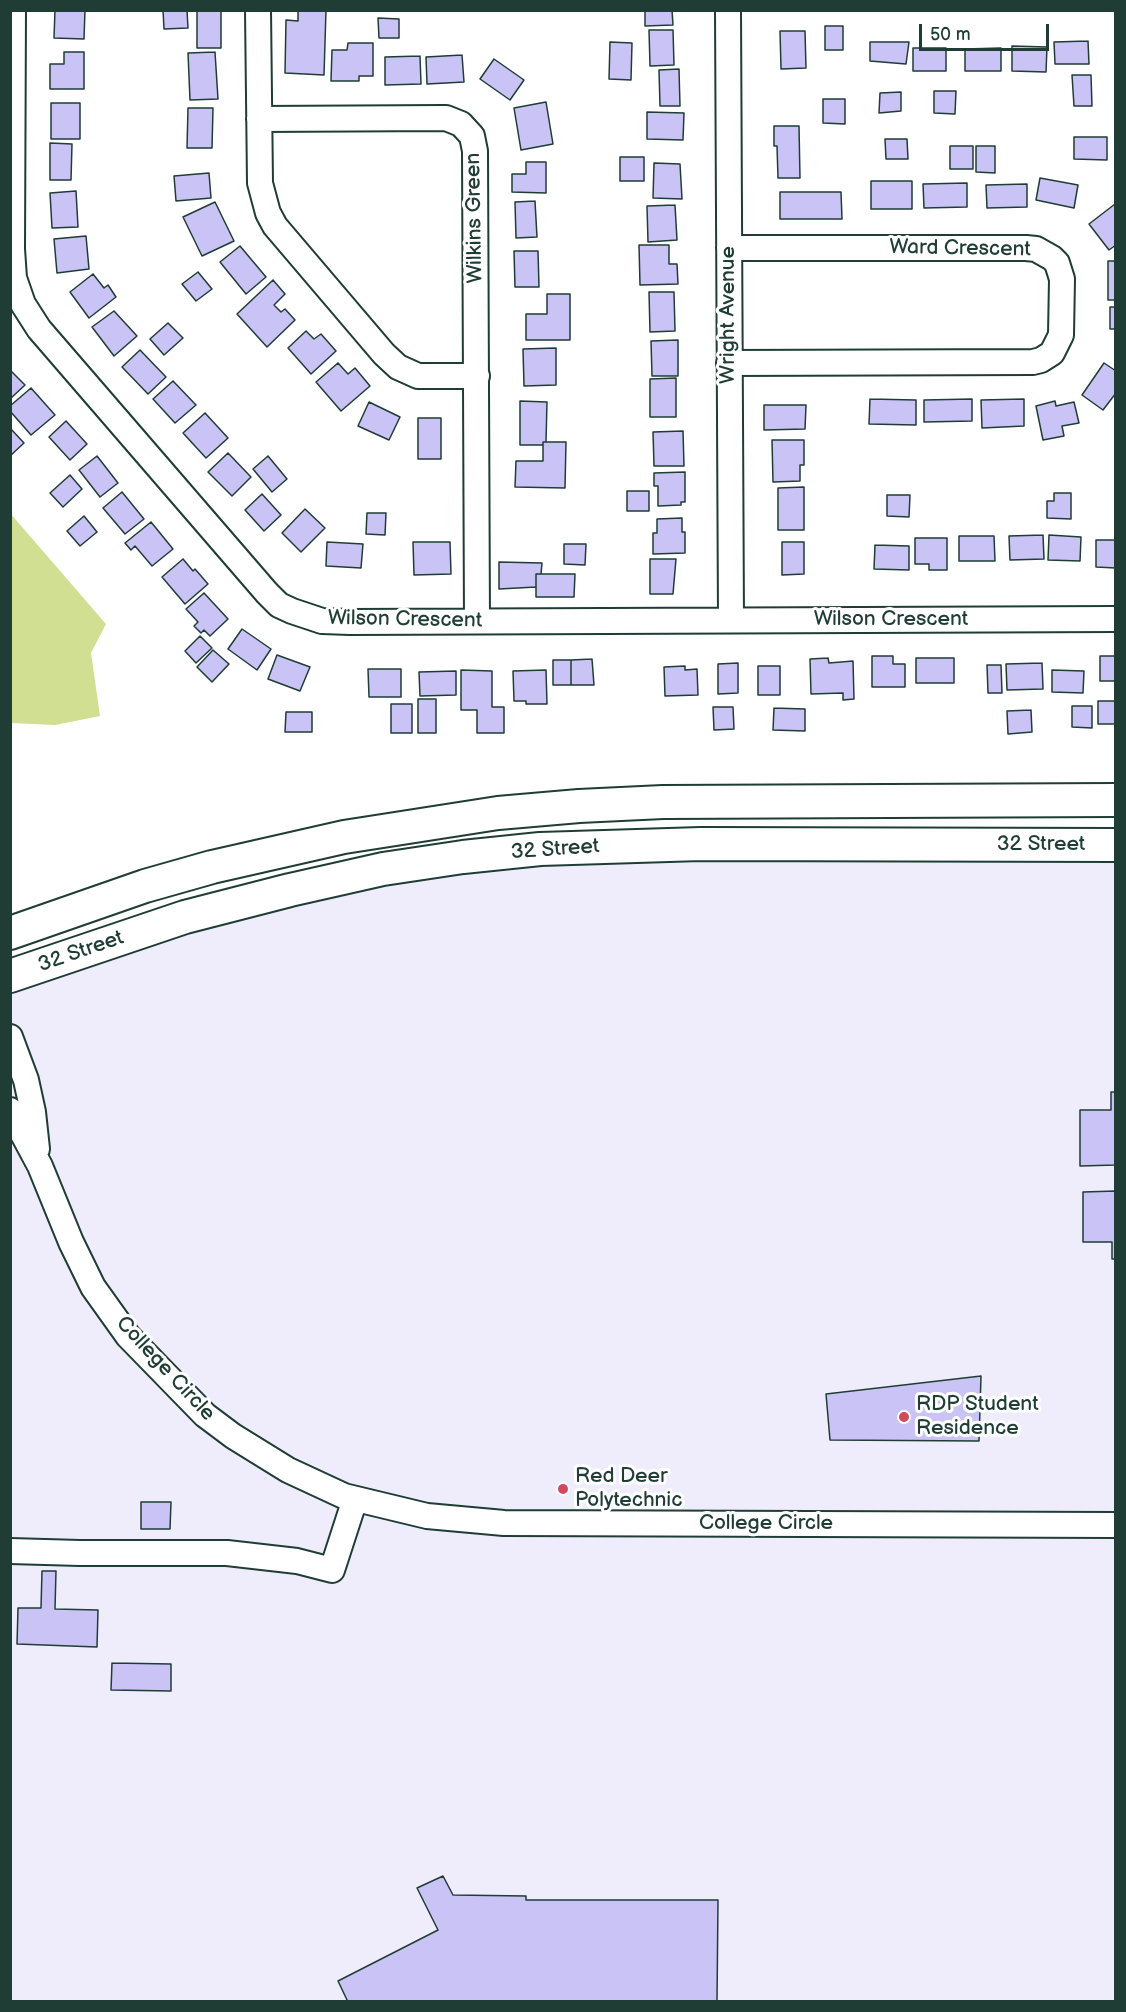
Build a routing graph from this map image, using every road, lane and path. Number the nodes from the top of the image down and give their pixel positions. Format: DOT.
graph roads {
  1 [pos="13,10"];
  2 [pos="258,10"];
  3 [pos="728,10"];
  4 [pos="259,119"];
  5 [pos="729,248"];
  6 [pos="729,363"];
  7 [pos="477,376"];
  8 [pos="1116,619"];
  9 [pos="731,620"];
  10 [pos="477,621"];
  11 [pos="1116,800"];
  12 [pos="1116,831"];
  13 [pos="1116,845"];
  14 [pos="1011,846"];
  15 [pos="10,933"];
  16 [pos="10,976"];
  17 [pos="10,1037"];
  18 [pos="10,1110"];
  19 [pos="40,1166"];
  20 [pos="355,1499"];
  21 [pos="1116,1525"];
  22 [pos="10,1551"];
  1 -- 10 [label="street, Wilson Crescent"];
  2 -- 4 [label="street"];
  3 -- 5 [label="street, Wright Avenue"];
  4 -- 7 [label="street"];
  4 -- 7 [label="street, Wilkins Green"];
  5 -- 6 [label="street, Wright Avenue"];
  5 -- 6 [label="street, Ward Crescent"];
  6 -- 9 [label="street, Wright Avenue"];
  7 -- 10 [label="street, Wilkins Green"];
  8 -- 9 [label="street, Wilson Crescent"];
  9 -- 10 [label="street, Wilson Crescent"];
  11 -- 15 [label="main road, 32 Street"];
  12 -- 14 [label="main road"];
  13 -- 14 [label="main road, 32 Street"];
  14 -- 16 [label="main road, 32 Street"];
  17 -- 19 [label="street, College Circle"];
  18 -- 19 [label="street, College Circle"];
  19 -- 20 [label="street, College Circle"];
  20 -- 21 [label="street, College Circle"];
  20 -- 22 [label="street"];
}
